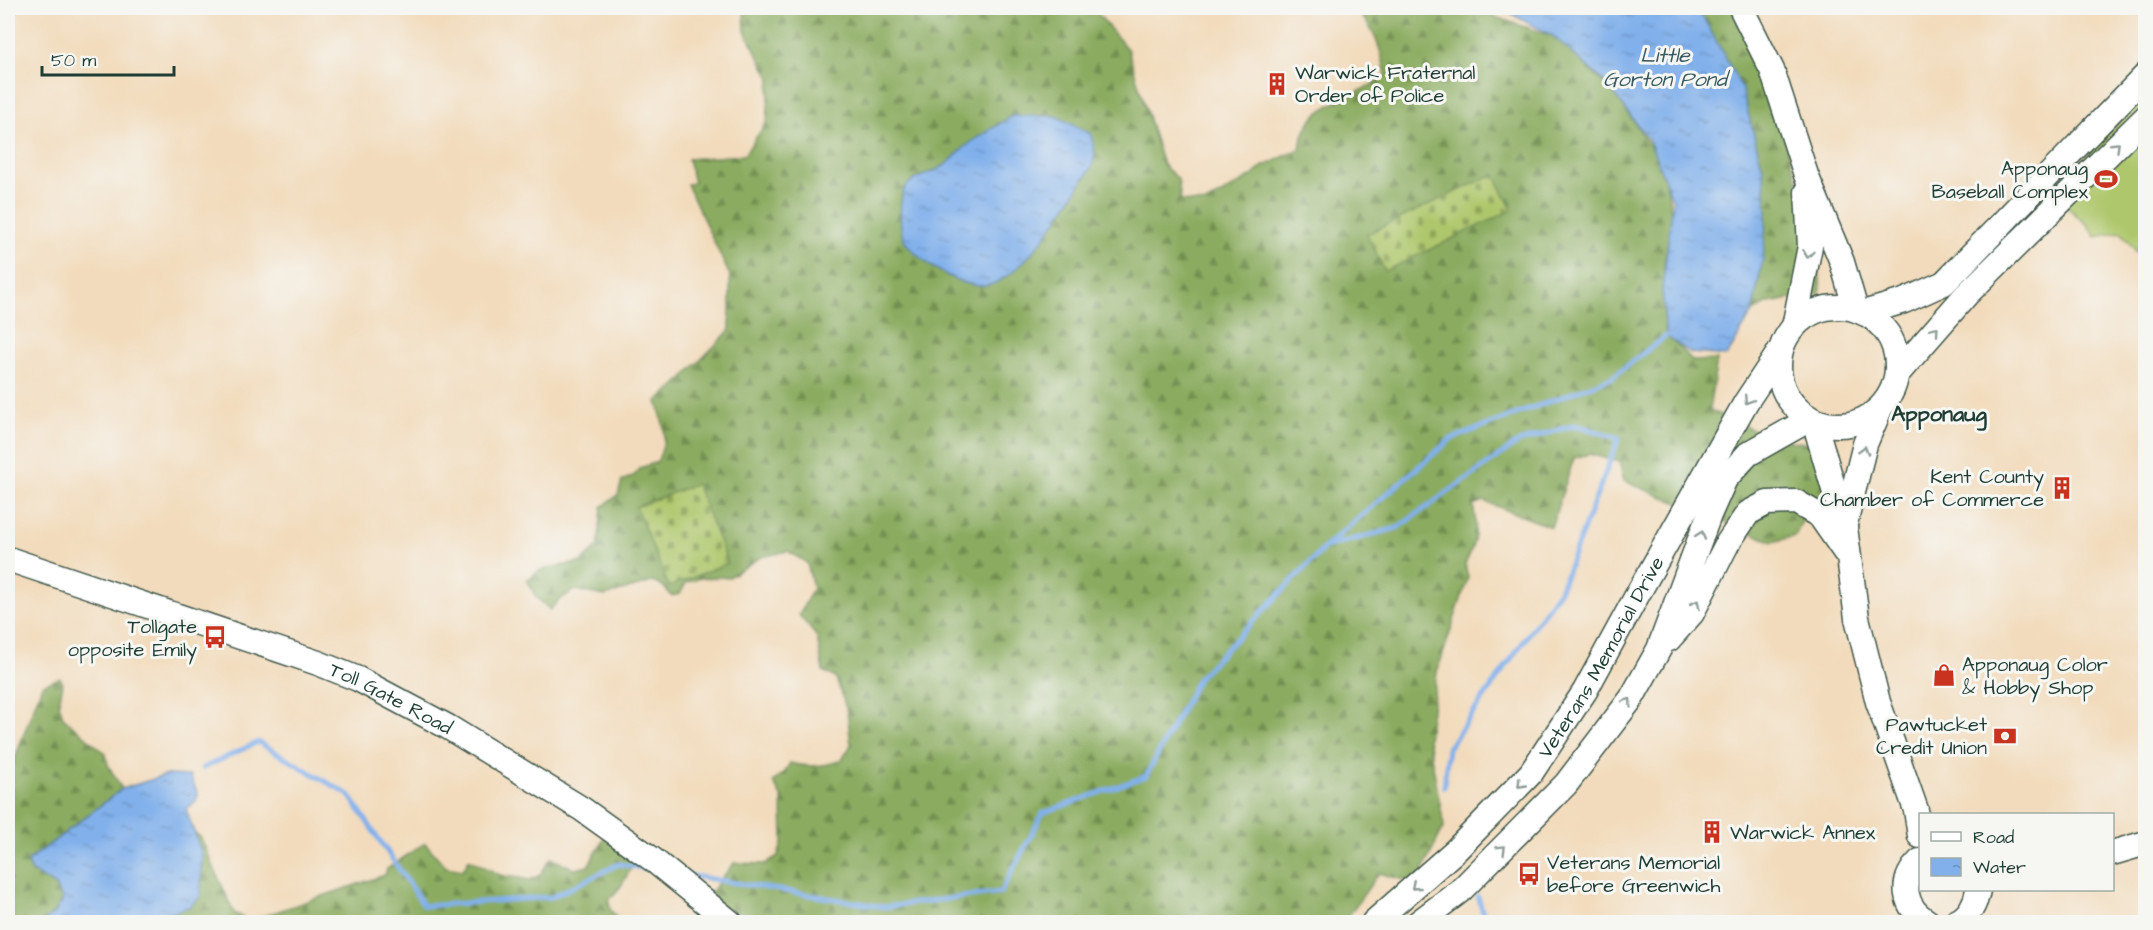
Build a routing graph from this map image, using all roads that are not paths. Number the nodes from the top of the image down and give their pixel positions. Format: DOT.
graph roads {
  1 [pos="1741,8"];
  2 [pos="2145,75"];
  3 [pos="2145,117"];
  4 [pos="1806,175"];
  5 [pos="1860,311"];
  6 [pos="1794,327"];
  7 [pos="1780,351"];
  8 [pos="1897,374"];
  9 [pos="1880,409"];
  10 [pos="1812,420"];
  11 [pos="1845,527"];
  12 [pos="1847,554"];
  13 [pos="8,559"];
  14 [pos="1659,650"];
  15 [pos="1918,814"];
  16 [pos="2145,843"];
  17 [pos="2114,852"];
  18 [pos="1919,862"];
  19 [pos="1978,891"];
  20 [pos="730,922"];
  21 [pos="1374,922"];
  22 [pos="1419,922"];
  23 [pos="1928,922"];
  24 [pos="1960,922"];
  1 -- 4 [label="main road"];
  2 -- 5 [label="main road"];
  8 -- 3 [label="main road, one-way"];
  4 -- 5 [label="main road"];
  4 -- 6 [label="main road, one-way"];
  5 -- 6 [label="main road"];
  5 -- 8 [label="main road"];
  6 -- 7 [label="main road"];
  7 -- 10 [label="main road"];
  7 -- 21 [label="main road, Veterans Memorial Drive, one-way"];
  8 -- 9 [label="main road"];
  9 -- 10 [label="main road"];
  11 -- 9 [label="main road, one-way"];
  10 -- 11 [label="main road"];
  14 -- 10 [label="main road, Veterans Memorial Drive, one-way"];
  11 -- 12 [label="main road"];
  14 -- 12 [label="main road, one-way"];
  12 -- 15 [label="main road"];
  13 -- 20 [label="main road, Toll Gate Road"];
  22 -- 14 [label="main road, Veterans Memorial Drive, one-way"];
  16 -- 17 [label="main road"];
  18 -- 23 [label="main road"];
  19 -- 24 [label="main road"];
}
